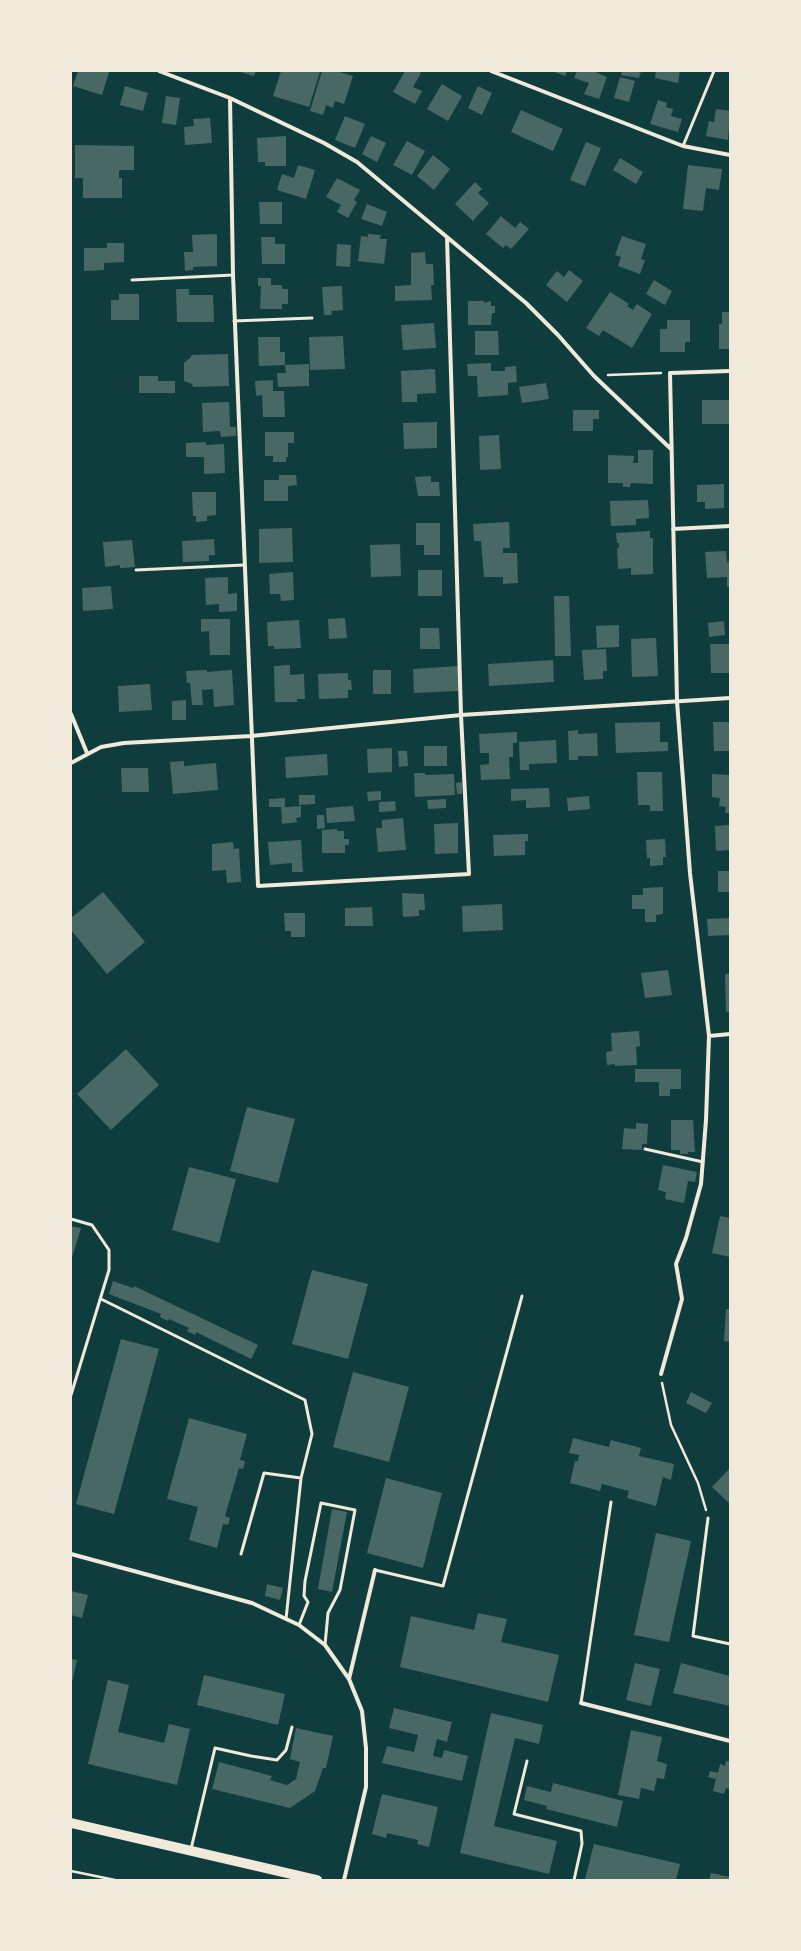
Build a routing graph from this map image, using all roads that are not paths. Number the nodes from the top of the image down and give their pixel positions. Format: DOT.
graph roads {
  1 [pos="158,71"];
  2 [pos="491,71"];
  3 [pos="714,71"];
  4 [pos="230,98"];
  5 [pos="683,146"];
  6 [pos="730,155"];
  7 [pos="447,237"];
  8 [pos="232,275"];
  9 [pos="132,280"];
  10 [pos="312,318"];
  11 [pos="234,321"];
  12 [pos="730,371"];
  13 [pos="671,449"];
  14 [pos="730,526"];
  15 [pos="673,529"];
  16 [pos="244,565"];
  17 [pos="136,570"];
  18 [pos="730,698"];
  19 [pos="678,701"];
  20 [pos="71,714"];
  21 [pos="461,715"];
  22 [pos="251,736"];
  23 [pos="86,753"];
  24 [pos="71,763"];
  25 [pos="730,1034"];
  26 [pos="709,1036"];
  27 [pos="646,1149"];
  28 [pos="703,1162"];
  29 [pos="71,1219"];
  30 [pos="522,1296"];
  31 [pos="101,1299"];
  32 [pos="661,1374"];
  33 [pos="71,1395"];
  34 [pos="301,1478"];
  35 [pos="611,1502"];
  36 [pos="708,1518"];
  37 [pos="71,1554"];
  38 [pos="241,1554"];
  39 [pos="375,1570"];
  40 [pos="286,1619"];
  41 [pos="299,1625"];
  42 [pos="325,1644"];
  43 [pos="730,1644"];
  44 [pos="349,1678"];
  45 [pos="581,1703"];
  46 [pos="292,1727"];
  47 [pos="730,1741"];
  48 [pos="527,1761"];
  49 [pos="71,1823"];
  50 [pos="191,1851"];
  51 [pos="316,1880"];
  52 [pos="344,1880"];
  53 [pos="574,1880"];
  1 -- 4 [label="street"];
  2 -- 5 [label="street"];
  3 -- 5 [label="lane"];
  4 -- 7 [label="street"];
  4 -- 8 [label="street"];
  5 -- 6 [label="street"];
  7 -- 13 [label="street"];
  7 -- 21 [label="street"];
  8 -- 9 [label="lane"];
  8 -- 11 [label="street"];
  10 -- 11 [label="lane"];
  11 -- 16 [label="street"];
  12 -- 13 [label="street"];
  13 -- 15 [label="street"];
  14 -- 15 [label="street"];
  15 -- 19 [label="street"];
  16 -- 17 [label="lane"];
  16 -- 22 [label="street"];
  18 -- 19 [label="street"];
  19 -- 21 [label="street"];
  19 -- 26 [label="street"];
  20 -- 23 [label="street"];
  21 -- 22 [label="street"];
  21 -- 22 [label="street"];
  22 -- 23 [label="street"];
  23 -- 24 [label="street"];
  25 -- 26 [label="street"];
  26 -- 28 [label="street"];
  27 -- 28 [label="lane"];
  28 -- 32 [label="street"];
  29 -- 31 [label="lane"];
  30 -- 39 [label="lane"];
  31 -- 33 [label="lane"];
  31 -- 34 [label="lane"];
  34 -- 38 [label="lane"];
  34 -- 40 [label="lane"];
  35 -- 45 [label="lane"];
  36 -- 43 [label="lane"];
  37 -- 40 [label="street"];
  39 -- 44 [label="street"];
  40 -- 41 [label="street"];
  41 -- 42 [label="street"];
  41 -- 42 [label="lane"];
  42 -- 44 [label="street"];
  44 -- 52 [label="street"];
  45 -- 47 [label="street"];
  46 -- 50 [label="lane"];
  48 -- 53 [label="lane"];
  49 -- 50 [label="main road"];
  50 -- 51 [label="main road"];
}
